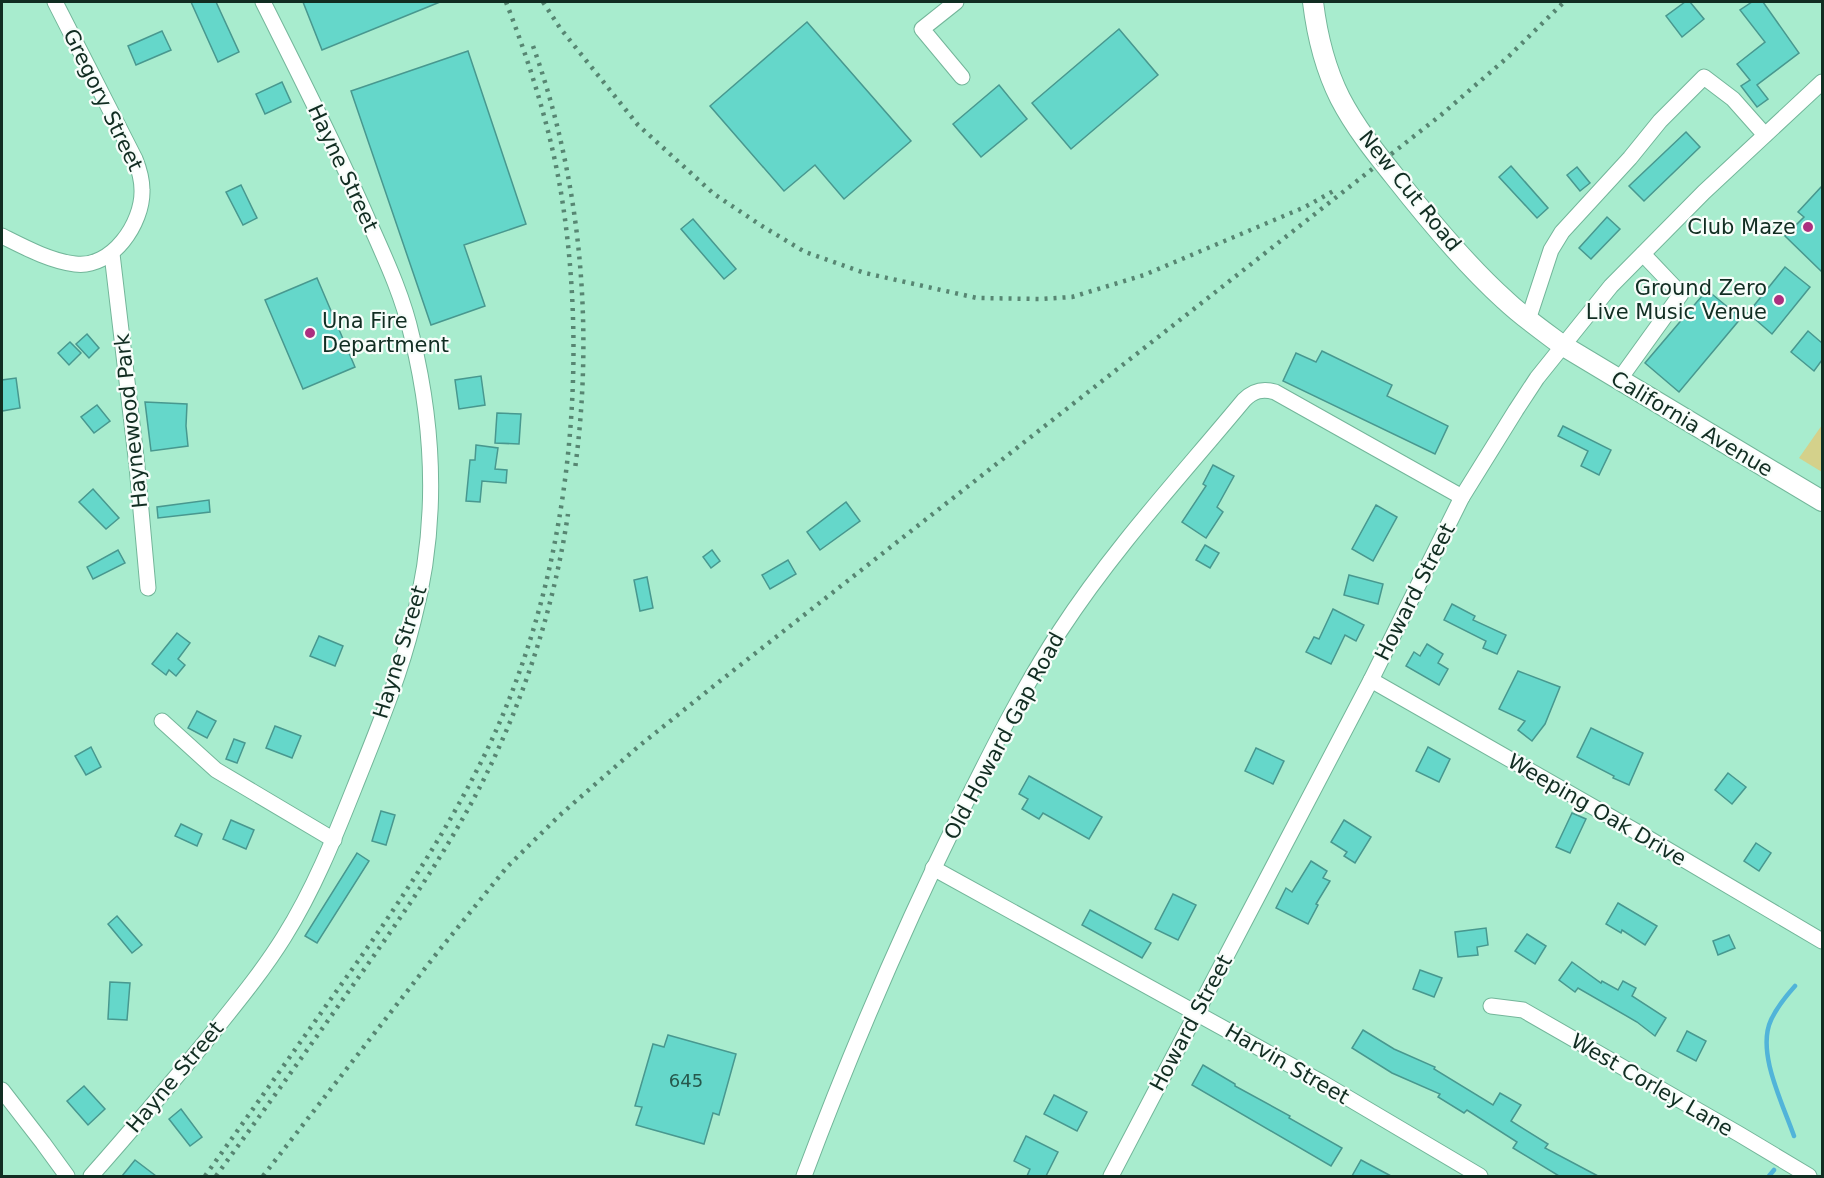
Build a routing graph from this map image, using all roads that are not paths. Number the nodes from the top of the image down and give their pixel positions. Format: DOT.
graph roads {
  1 [pos="55,2"];
  2 [pos="263,2"];
  3 [pos="956,2"];
  4 [pos="1313,2"];
  5 [pos="962,77"];
  6 [pos="1822,82"];
  7 [pos="1765,135"];
  8 [pos="2,236"];
  9 [pos="112,254"];
  10 [pos="1643,254"];
  11 [pos="1528,320"];
  12 [pos="1563,345"];
  13 [pos="1618,380"];
  14 [pos="1462,497"];
  15 [pos="1822,501"];
  16 [pos="148,588"];
  17 [pos="1371,681"];
  18 [pos="162,721"];
  19 [pos="334,840"];
  20 [pos="933,868"];
  21 [pos="1822,941"];
  22 [pos="1491,1006"];
  23 [pos="1197,1012"];
  24 [pos="2,1090"];
  25 [pos="67,1176"];
  26 [pos="91,1176"];
  27 [pos="804,1176"];
  28 [pos="1111,1176"];
  29 [pos="1480,1176"];
  30 [pos="1809,1176"];
  1 -- 9 [label="street, Gregory Street"];
  2 -- 19 [label="street, Hayne Street"];
  3 -- 5 [label="street"];
  4 -- 11 [label="main road, New Cut Road"];
  6 -- 7 [label="street, Howard Street"];
  7 -- 10 [label="street, Howard Street"];
  7 -- 11 [label="street"];
  8 -- 9 [label="street"];
  9 -- 16 [label="street, Haynewood Park"];
  10 -- 12 [label="street, Howard Street"];
  10 -- 13 [label="street"];
  11 -- 12 [label="main road, New Cut Road"];
  12 -- 13 [label="main road, California Avenue"];
  12 -- 14 [label="street, Howard Street"];
  13 -- 15 [label="main road, California Avenue"];
  14 -- 17 [label="street, Howard Street"];
  14 -- 20 [label="street, Old Howard Gap Road"];
  17 -- 21 [label="street, Weeping Oak Drive"];
  17 -- 23 [label="street, Howard Street"];
  18 -- 19 [label="street"];
  19 -- 26 [label="street, Hayne Street"];
  20 -- 23 [label="street, Harvin Street"];
  20 -- 27 [label="street, Old Howard Gap Road"];
  22 -- 30 [label="street, West Corley Lane"];
  23 -- 28 [label="street, Howard Street"];
  23 -- 29 [label="street, Harvin Street"];
  24 -- 25 [label="street"];
}
